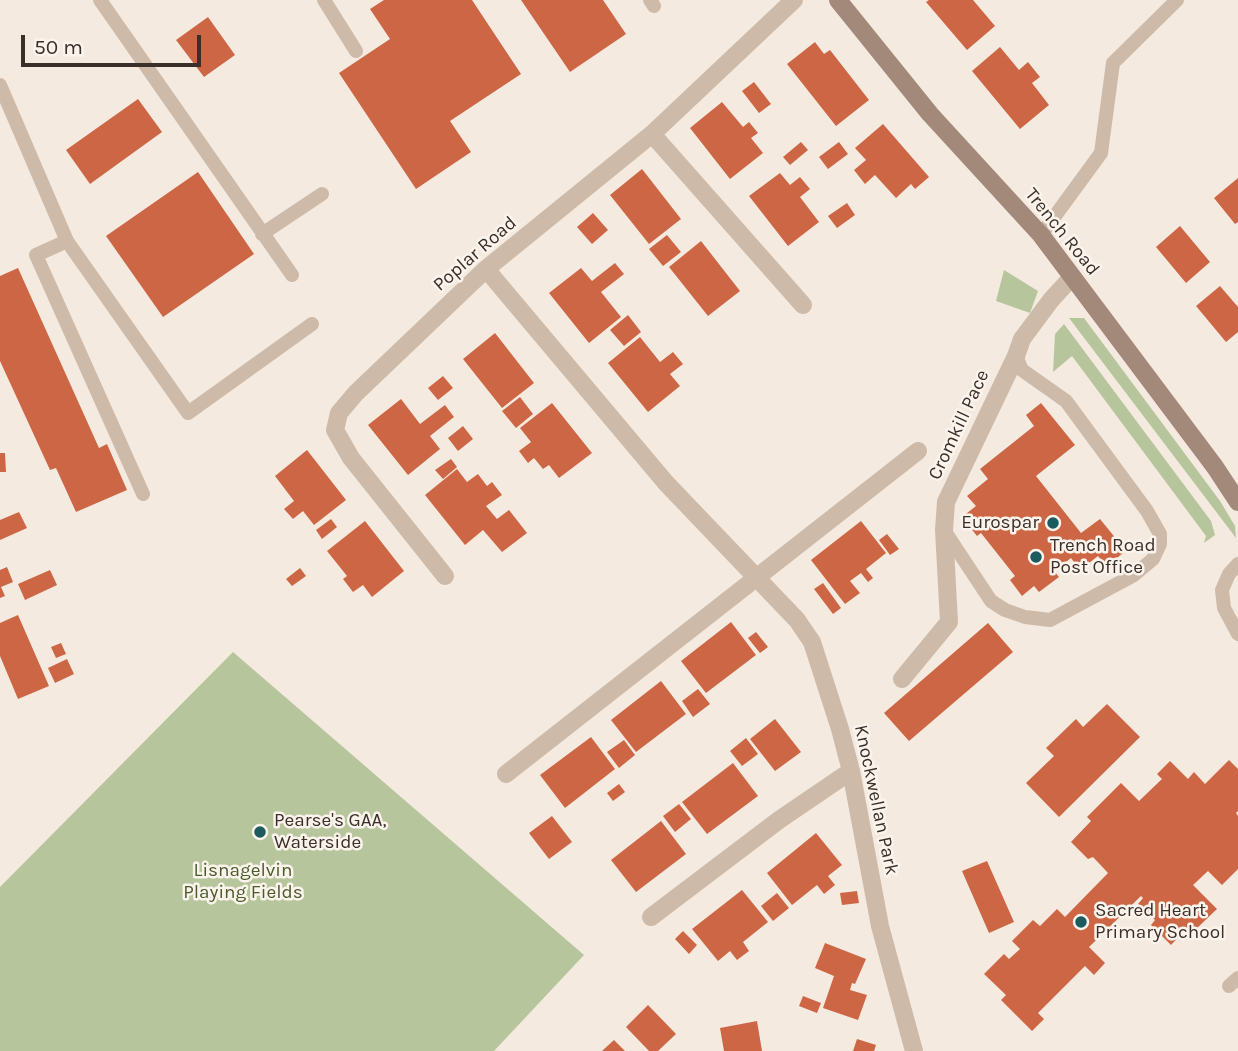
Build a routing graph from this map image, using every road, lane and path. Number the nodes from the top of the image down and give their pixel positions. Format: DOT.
graph roads {
  1 [pos="100,0"];
  2 [pos="324,0"];
  3 [pos="794,0"];
  4 [pos="838,0"];
  5 [pos="1177,0"];
  6 [pos="356,51"];
  7 [pos="0,85"];
  8 [pos="652,134"];
  9 [pos="322,194"];
  10 [pos="262,234"];
  11 [pos="1041,235"];
  12 [pos="67,241"];
  13 [pos="485,269"];
  14 [pos="292,275"];
  15 [pos="1072,277"];
  16 [pos="803,305"];
  17 [pos="312,324"];
  18 [pos="1016,356"];
  19 [pos="918,451"];
  20 [pos="143,494"];
  21 [pos="1238,502"];
  22 [pos="944,530"];
  23 [pos="1238,564"];
  24 [pos="445,576"];
  25 [pos="756,578"];
  26 [pos="1238,634"];
  27 [pos="902,679"];
  28 [pos="851,771"];
  29 [pos="506,774"];
  30 [pos="651,917"];
  31 [pos="914,1051"];
  1 -- 10 [label="lane"];
  2 -- 6 [label="lane"];
  3 -- 8 [label="street, Poplar Road"];
  4 -- 11 [label="street, Trench Road"];
  5 -- 11 [label="lane"];
  7 -- 12 [label="lane"];
  8 -- 13 [label="street, Poplar Road"];
  8 -- 16 [label="street"];
  9 -- 10 [label="lane"];
  10 -- 14 [label="lane"];
  11 -- 15 [label="street, Trench Road"];
  12 -- 17 [label="lane"];
  12 -- 20 [label="lane"];
  13 -- 24 [label="street, Poplar Road"];
  13 -- 25 [label="street, Knockwellan Park"];
  15 -- 18 [label="street, Cromkill Pace"];
  15 -- 21 [label="street, Trench Road"];
  18 -- 22 [label="street, Cromkill Pace"];
  18 -- 22 [label="lane"];
  19 -- 25 [label="street"];
  22 -- 27 [label="street, Cromkill Pace"];
  23 -- 26 [label="lane"];
  25 -- 28 [label="street, Knockwellan Park"];
  25 -- 29 [label="street"];
  28 -- 30 [label="street"];
  28 -- 31 [label="street, Knockwellan Park"];
}
